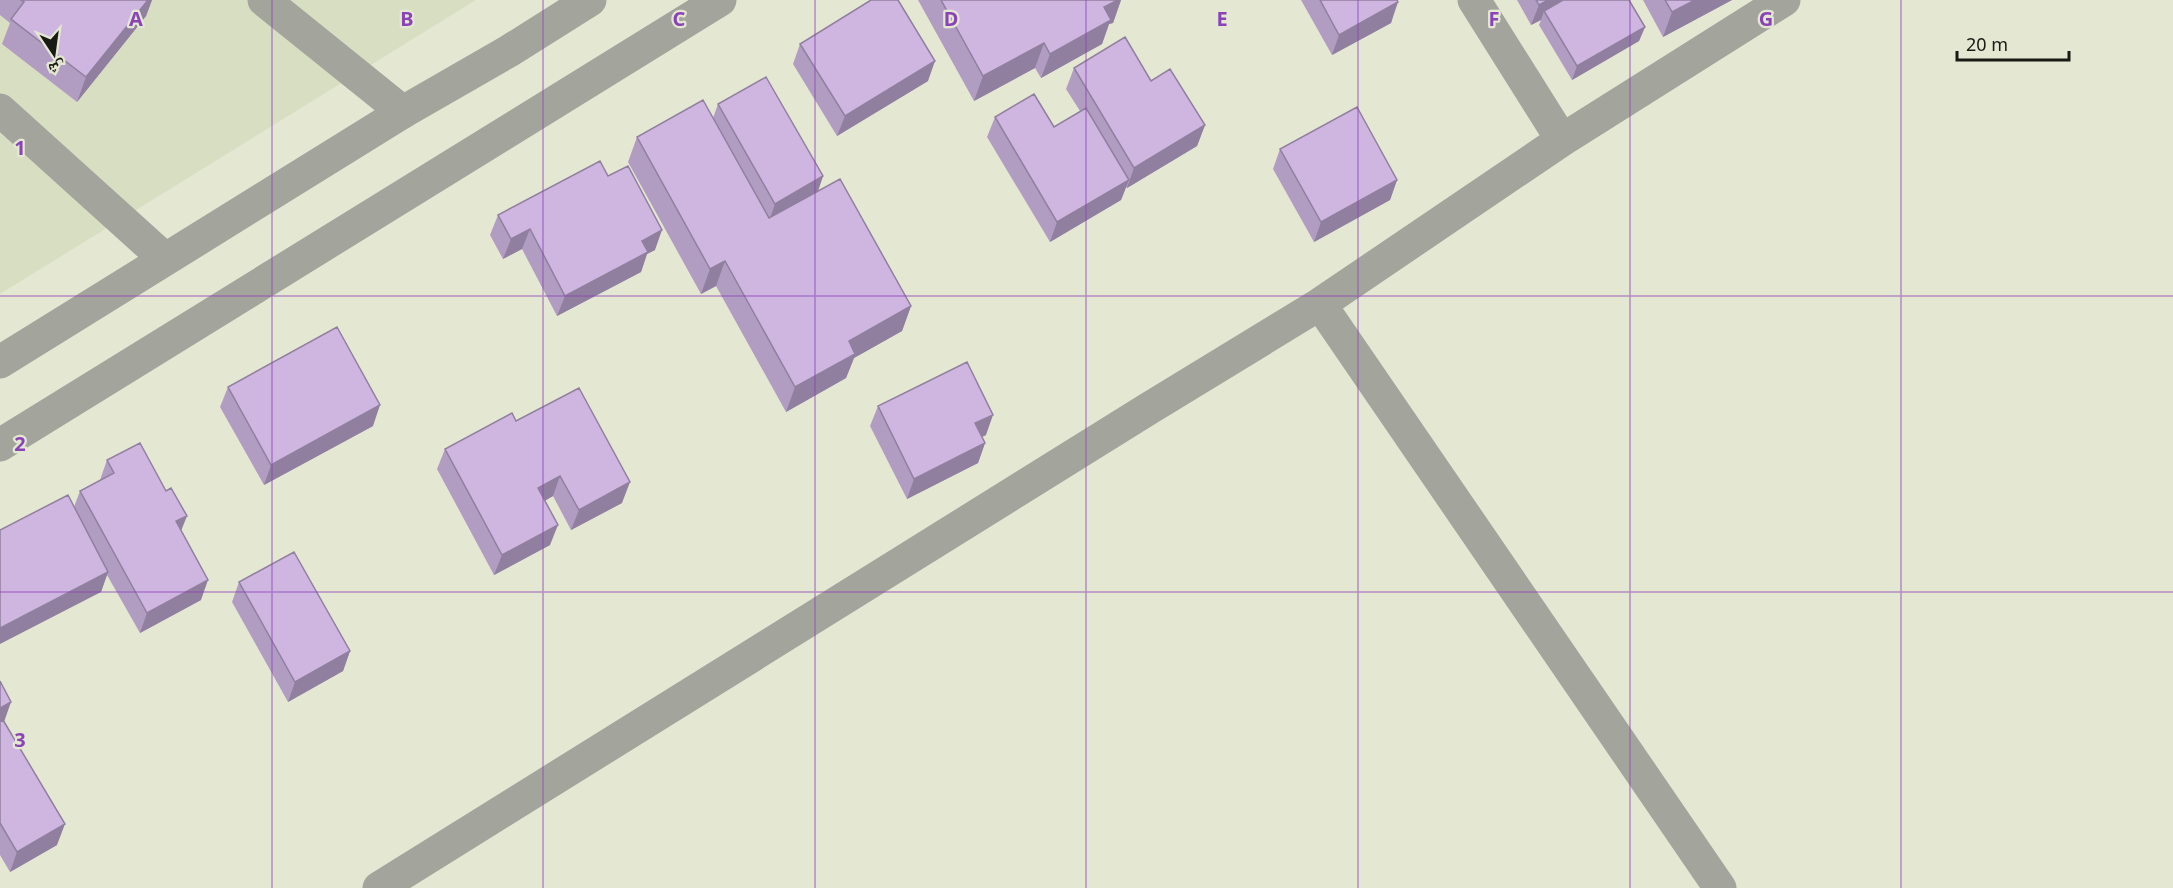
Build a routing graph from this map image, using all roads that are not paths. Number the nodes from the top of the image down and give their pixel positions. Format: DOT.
graph roads {
  1 [pos="264,0"];
  2 [pos="590,0"];
  3 [pos="720,0"];
  4 [pos="1474,0"];
  5 [pos="1784,0"];
  6 [pos="0,110"];
  7 [pos="403,112"];
  8 [pos="1562,140"];
  9 [pos="165,259"];
  10 [pos="1320,304"];
  11 [pos="0,362"];
  12 [pos="0,445"];
  13 [pos="379,888"];
  14 [pos="1720,888"];
  1 -- 7 [label="street"];
  2 -- 7 [label="street"];
  3 -- 12 [label="street"];
  4 -- 8 [label="street"];
  5 -- 8 [label="street"];
  6 -- 9 [label="street"];
  7 -- 9 [label="street"];
  8 -- 10 [label="street"];
  9 -- 11 [label="street"];
  10 -- 13 [label="street"];
  10 -- 14 [label="street"];
}
